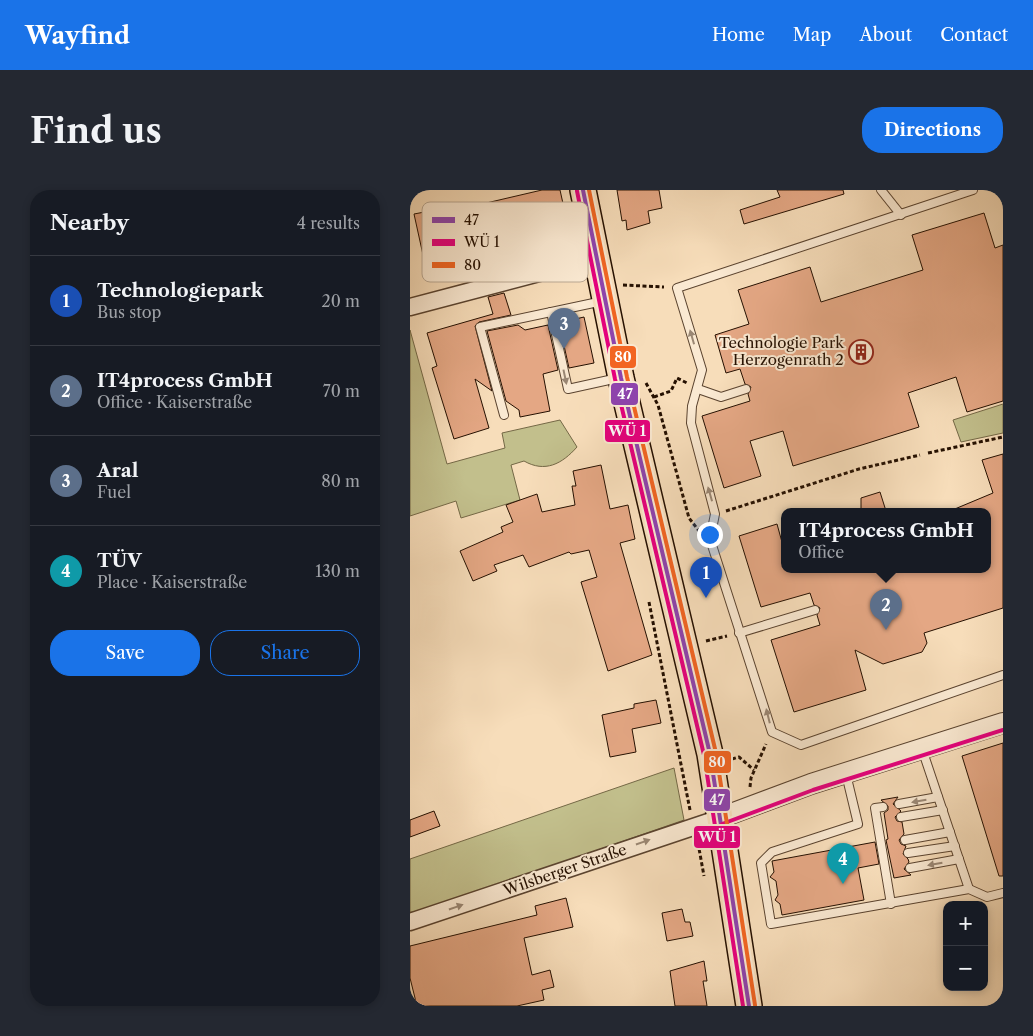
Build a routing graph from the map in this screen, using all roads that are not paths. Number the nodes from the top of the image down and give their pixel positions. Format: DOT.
graph roads {
  1 [pos="881,190"];
  2 [pos="973,190"];
  3 [pos="901,214"];
  4 [pos="588,216"];
  5 [pos="596,258"];
  6 [pos="588,260"];
  7 [pos="505,282"];
  8 [pos="614,292"];
  9 [pos="410,307"];
  10 [pos="551,312"];
  11 [pos="632,377"];
  12 [pos="698,389"];
  13 [pos="746,389"];
  14 [pos="504,414"];
  15 [pos="815,610"];
  16 [pos="739,633"];
  17 [pos="1003,675"];
  18 [pos="1003,723"];
  19 [pos="922,749"];
  20 [pos="846,773"];
  21 [pos="938,797"];
  22 [pos="899,804"];
  23 [pos="883,807"];
  24 [pos="943,810"];
  25 [pos="902,817"];
  26 [pos="720,818"];
  27 [pos="950,832"];
  28 [pos="905,840"];
  29 [pos="955,846"];
  30 [pos="908,853"];
  31 [pos="959,859"];
  32 [pos="910,868"];
  33 [pos="969,889"];
  34 [pos="1003,893"];
  35 [pos="891,904"];
  36 [pos="410,922"];
  37 [pos="749,1006"];
  1 -- 3 [label="lane"];
  2 -- 3 [label="lane"];
  12 -- 3 [label="lane, one-way"];
  4 -- 5 [label="main road"];
  5 -- 6 [label="street"];
  5 -- 8 [label="main road"];
  7 -- 9 [label="street"];
  8 -- 10 [label="lane"];
  8 -- 11 [label="main road"];
  10 -- 11 [label="lane, one-way"];
  10 -- 14 [label="lane"];
  11 -- 26 [label="main road"];
  12 -- 13 [label="lane"];
  16 -- 12 [label="lane, one-way"];
  15 -- 16 [label="lane"];
  17 -- 16 [label="lane, one-way"];
  18 -- 19 [label="street"];
  19 -- 20 [label="street"];
  19 -- 21 [label="lane"];
  20 -- 26 [label="street"];
  20 -- 35 [label="lane"];
  21 -- 22 [label="lane, one-way"];
  21 -- 24 [label="lane"];
  23 -- 35 [label="lane"];
  24 -- 25 [label="lane"];
  24 -- 27 [label="lane"];
  36 -- 26 [label="street, Wilsberger Straße, one-way"];
  26 -- 37 [label="main road"];
  27 -- 28 [label="lane"];
  27 -- 29 [label="lane"];
  29 -- 30 [label="lane"];
  29 -- 31 [label="lane"];
  31 -- 32 [label="lane, one-way"];
  31 -- 33 [label="lane"];
  33 -- 34 [label="lane"];
  33 -- 35 [label="lane"];
}
